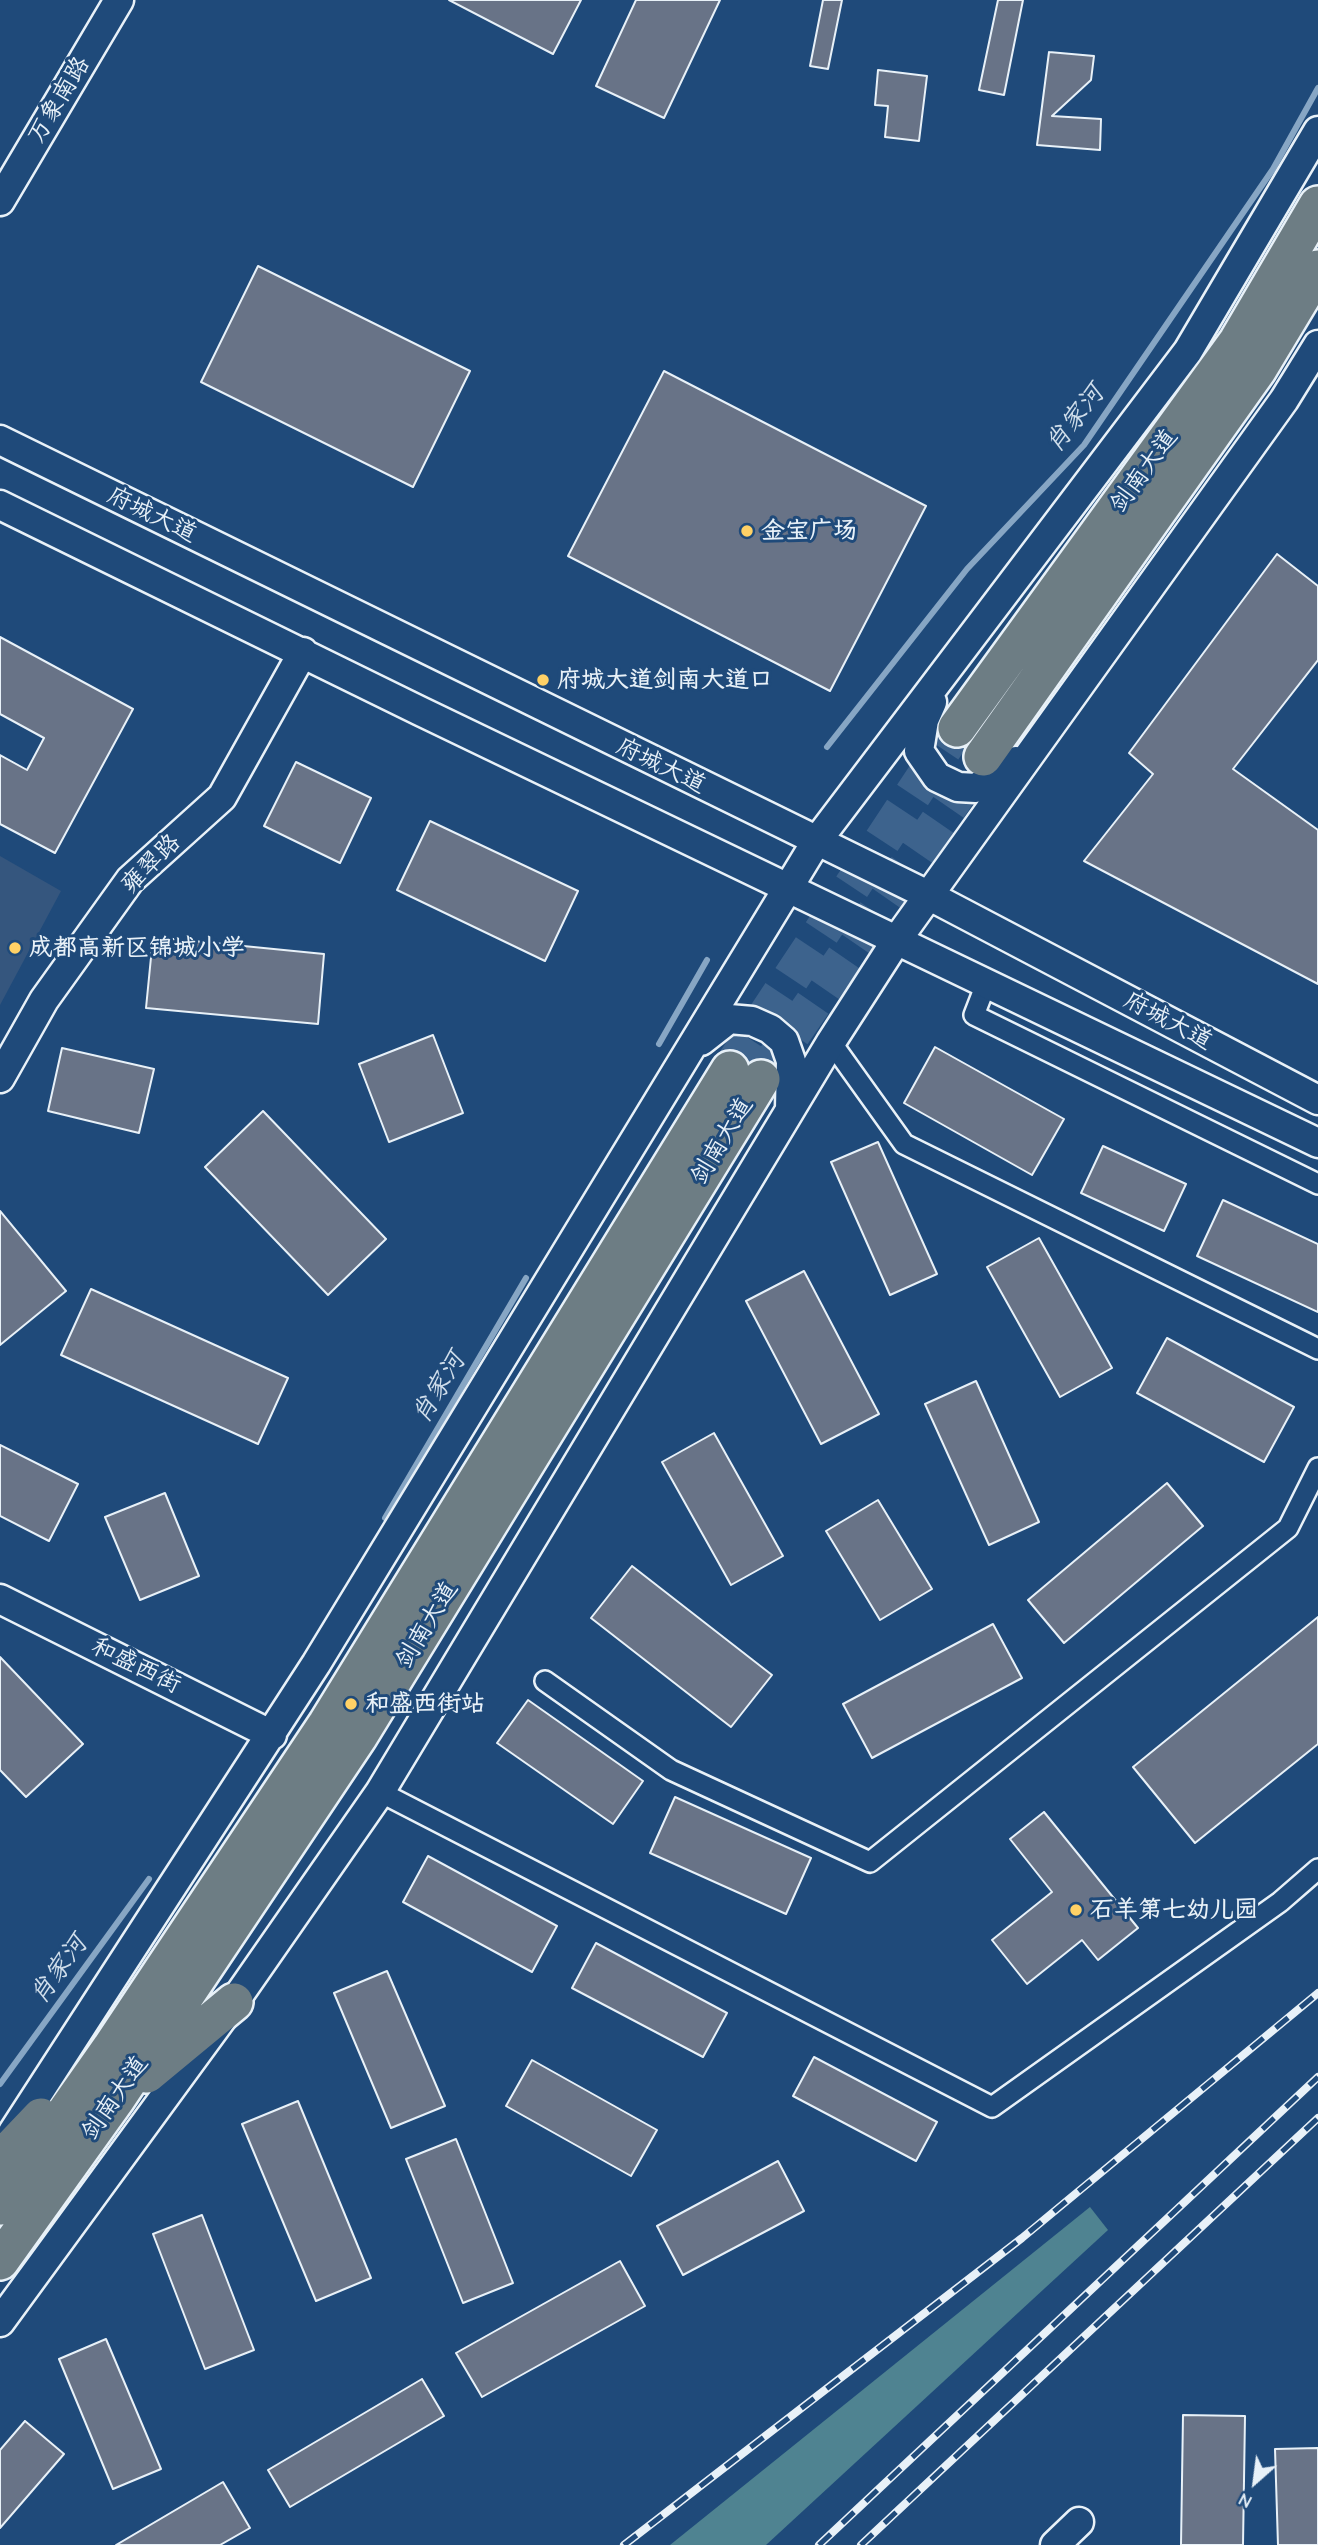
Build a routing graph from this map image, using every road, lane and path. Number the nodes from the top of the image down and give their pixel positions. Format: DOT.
graph roads {
  1 [pos="119,0"];
  2 [pos="1315,140"];
  3 [pos="0,201"];
  4 [pos="1318,205"];
  5 [pos="1318,269"];
  6 [pos="1318,345"];
  7 [pos="0,440"];
  8 [pos="0,505"];
  9 [pos="303,652"];
  10 [pos="944,677"];
  11 [pos="957,728"];
  12 [pos="1037,745"];
  13 [pos="983,757"];
  14 [pos="816,842"];
  15 [pos="788,888"];
  16 [pos="928,895"];
  17 [pos="895,941"];
  18 [pos="986,984"];
  19 [pos="831,1042"];
  20 [pos="684,1056"];
  21 [pos="0,1078"];
  22 [pos="1318,1100"];
  23 [pos="789,1111"];
  24 [pos="1318,1143"];
  25 [pos="1318,1184"];
  26 [pos="1318,1349"];
  27 [pos="1318,1468"];
  28 [pos="0,1599"];
  29 [pos="545,1681"];
  30 [pos="272,1735"];
  31 [pos="380,1792"];
  32 [pos="1318,1869"];
  33 [pos="234,2002"];
  34 [pos="111,2048"];
  35 [pos="116,2099"];
  36 [pos="0,2151"];
  37 [pos="0,2160"];
  38 [pos="0,2206"];
  39 [pos="0,2261"];
  40 [pos="0,2322"];
  41 [pos="1079,2522"];
  42 [pos="1055,2545"];
  1 -- 3 [label="main road, 万象南路"];
  2 -- 10 [label="main road"];
  4 -- 11 [label="highway, 剑南大道"];
  5 -- 13 [label="highway, 剑南大道"];
  6 -- 12 [label="main road"];
  7 -- 14 [label="main road, 府城大道"];
  8 -- 9 [label="main road, 府城大道"];
  9 -- 15 [label="main road, 府城大道"];
  9 -- 21 [label="main road, 雍翠路"];
  10 -- 12 [label="main road"];
  10 -- 14 [label="main road"];
  12 -- 16 [label="main road"];
  14 -- 15 [label="main road"];
  14 -- 16 [label="main road, 府城大道"];
  15 -- 17 [label="main road, 府城大道"];
  15 -- 20 [label="main road"];
  16 -- 17 [label="main road"];
  16 -- 22 [label="main road, 府城大道"];
  17 -- 18 [label="main road, 府城大道"];
  17 -- 19 [label="main road"];
  18 -- 24 [label="main road, 府城大道"];
  18 -- 25 [label="street"];
  19 -- 23 [label="main road"];
  19 -- 26 [label="street"];
  20 -- 23 [label="main road"];
  20 -- 30 [label="main road"];
  23 -- 31 [label="main road"];
  27 -- 29 [label="street"];
  28 -- 30 [label="main road, 和盛西街"];
  30 -- 36 [label="main road"];
  31 -- 32 [label="street"];
  31 -- 33 [label="main road"];
  33 -- 35 [label="highway"];
  33 -- 40 [label="main road"];
  34 -- 35 [label="highway, 剑南大道"];
  34 -- 37 [label="highway"];
  34 -- 38 [label="highway, 剑南大道"];
  35 -- 39 [label="highway, 剑南大道"];
  41 -- 42 [label="main road"];
}
